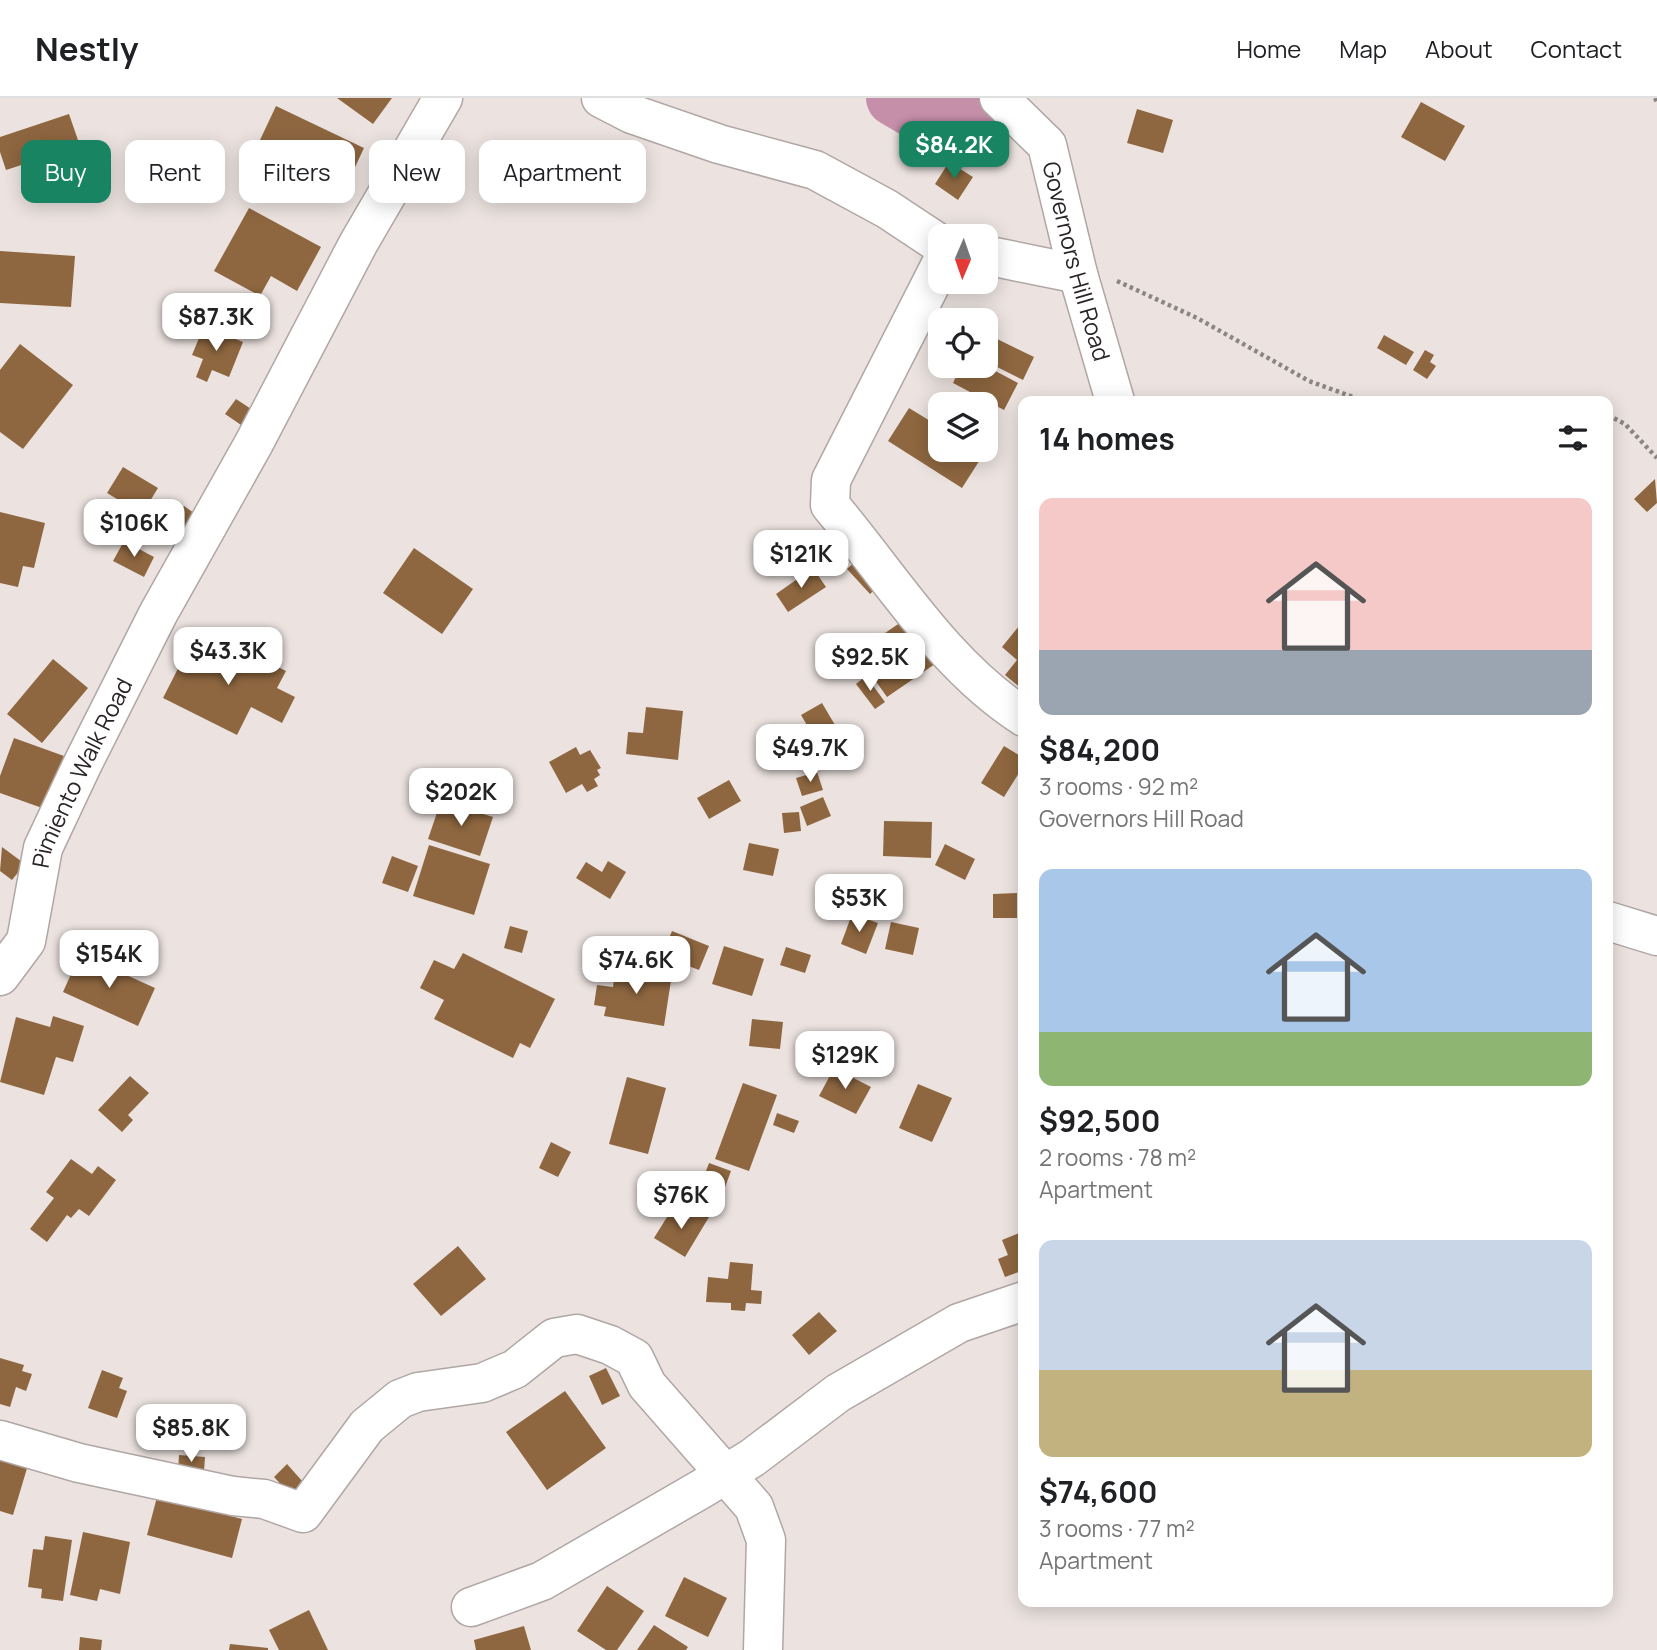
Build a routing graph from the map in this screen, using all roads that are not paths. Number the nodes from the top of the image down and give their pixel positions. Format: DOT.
graph roads {
  1 [pos="443,98"];
  2 [pos="601,98"];
  3 [pos="999,98"];
  4 [pos="928,236"];
  5 [pos="998,258"];
  6 [pos="1078,274"];
  7 [pos="928,290"];
  8 [pos="1114,396"];
  9 [pos="1018,713"];
  10 [pos="1613,923"];
  11 [pos="1657,936"];
  12 [pos="0,976"];
  13 [pos="1018,1303"];
  14 [pos="0,1440"];
  15 [pos="724,1475"];
  16 [pos="471,1607"];
  17 [pos="763,1650"];
  1 -- 12 [label="street, Pimiento Walk Road"];
  2 -- 4 [label="street"];
  3 -- 6 [label="street, Governors Hill Road"];
  5 -- 6 [label="street"];
  6 -- 8 [label="street, Governors Hill Road"];
  7 -- 9 [label="street"];
  10 -- 11 [label="street"];
  13 -- 15 [label="street"];
  14 -- 15 [label="street"];
  15 -- 16 [label="street"];
  15 -- 17 [label="street"];
}
